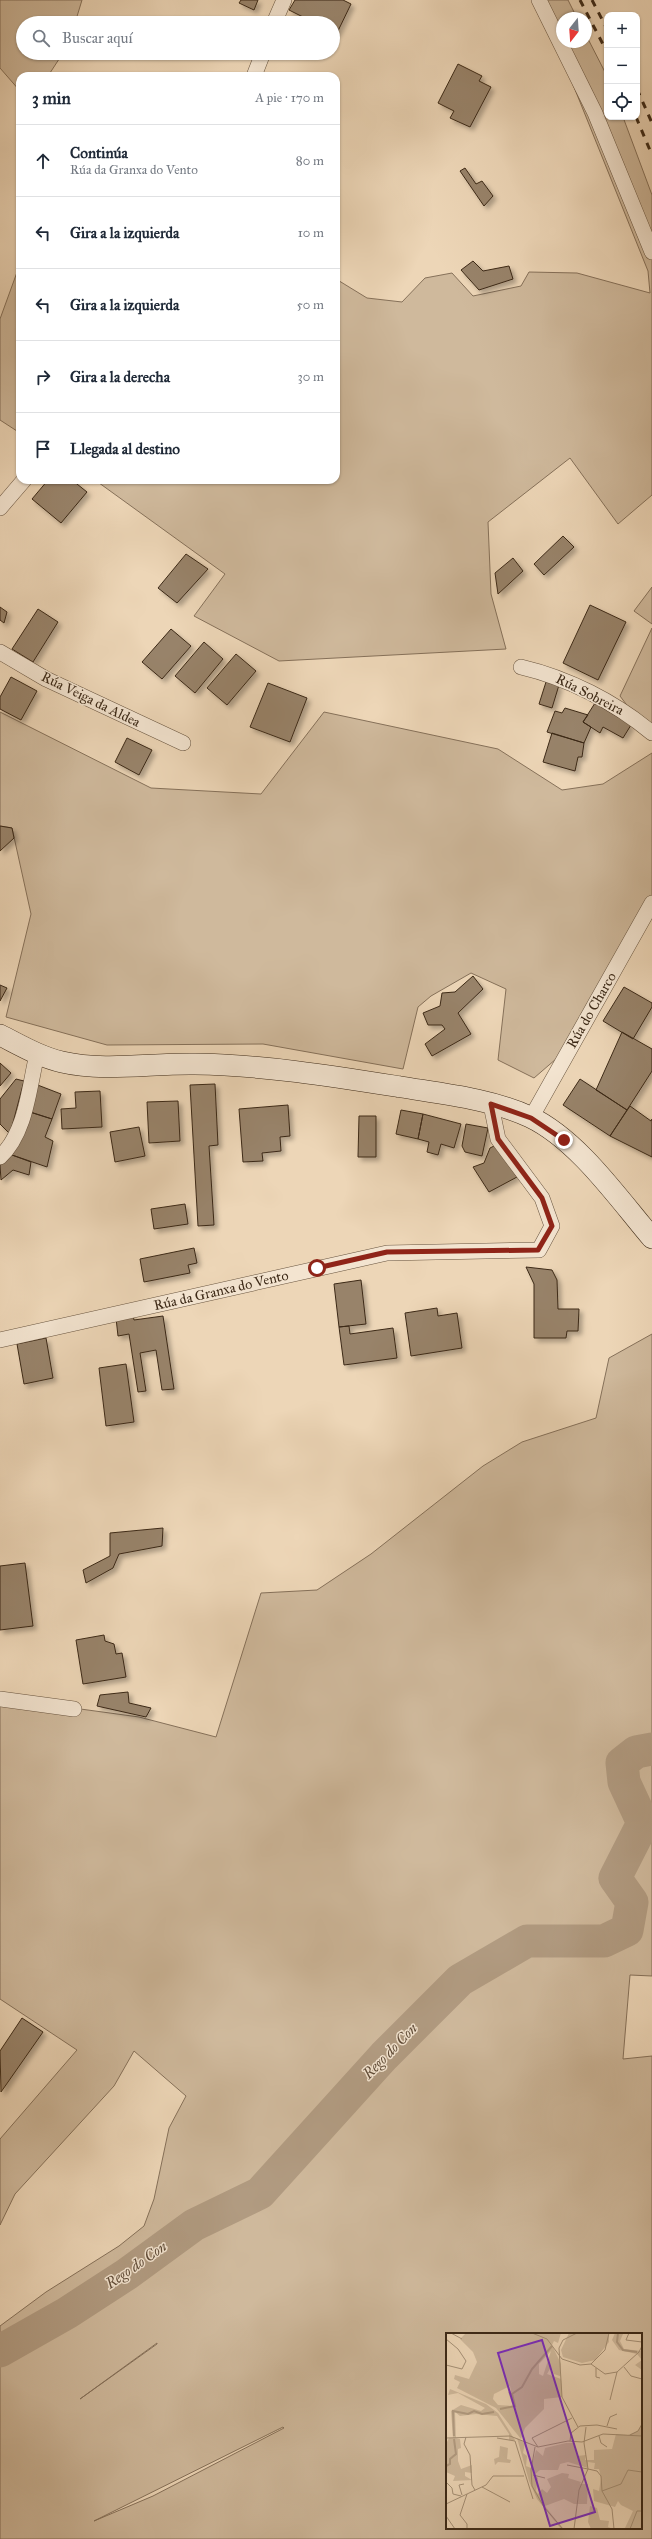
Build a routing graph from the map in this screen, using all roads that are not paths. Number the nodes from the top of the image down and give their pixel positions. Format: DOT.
graph roads {
  1 [pos="284,0"];
  2 [pos="539,0"];
  3 [pos="277,16"];
  4 [pos="260,60"];
  5 [pos="255,72"];
  6 [pos="652,252"];
  7 [pos="21,484"];
  8 [pos="0,508"];
  9 [pos="0,652"];
  10 [pos="522,667"];
  11 [pos="652,733"];
  12 [pos="183,743"];
  13 [pos="652,903"];
  14 [pos="0,1035"];
  15 [pos="37,1054"];
  16 [pos="491,1104"];
  17 [pos="531,1118"];
  18 [pos="0,1157"];
  19 [pos="652,1238"];
  20 [pos="0,1340"];
  21 [pos="0,1699"];
  22 [pos="74,1709"];
  1 -- 3 [label="street"];
  2 -- 6 [label="street"];
  4 -- 5 [label="street"];
  7 -- 8 [label="street"];
  9 -- 12 [label="street, Rúa Veiga da Aldea"];
  10 -- 11 [label="street, Rúa Sobreira"];
  13 -- 17 [label="street, Rúa do Charco"];
  14 -- 15 [label="main road"];
  15 -- 16 [label="main road"];
  15 -- 18 [label="street"];
  16 -- 17 [label="main road"];
  16 -- 20 [label="street, Rúa da Granxa do Vento"];
  17 -- 19 [label="main road"];
  21 -- 22 [label="street"];
}
